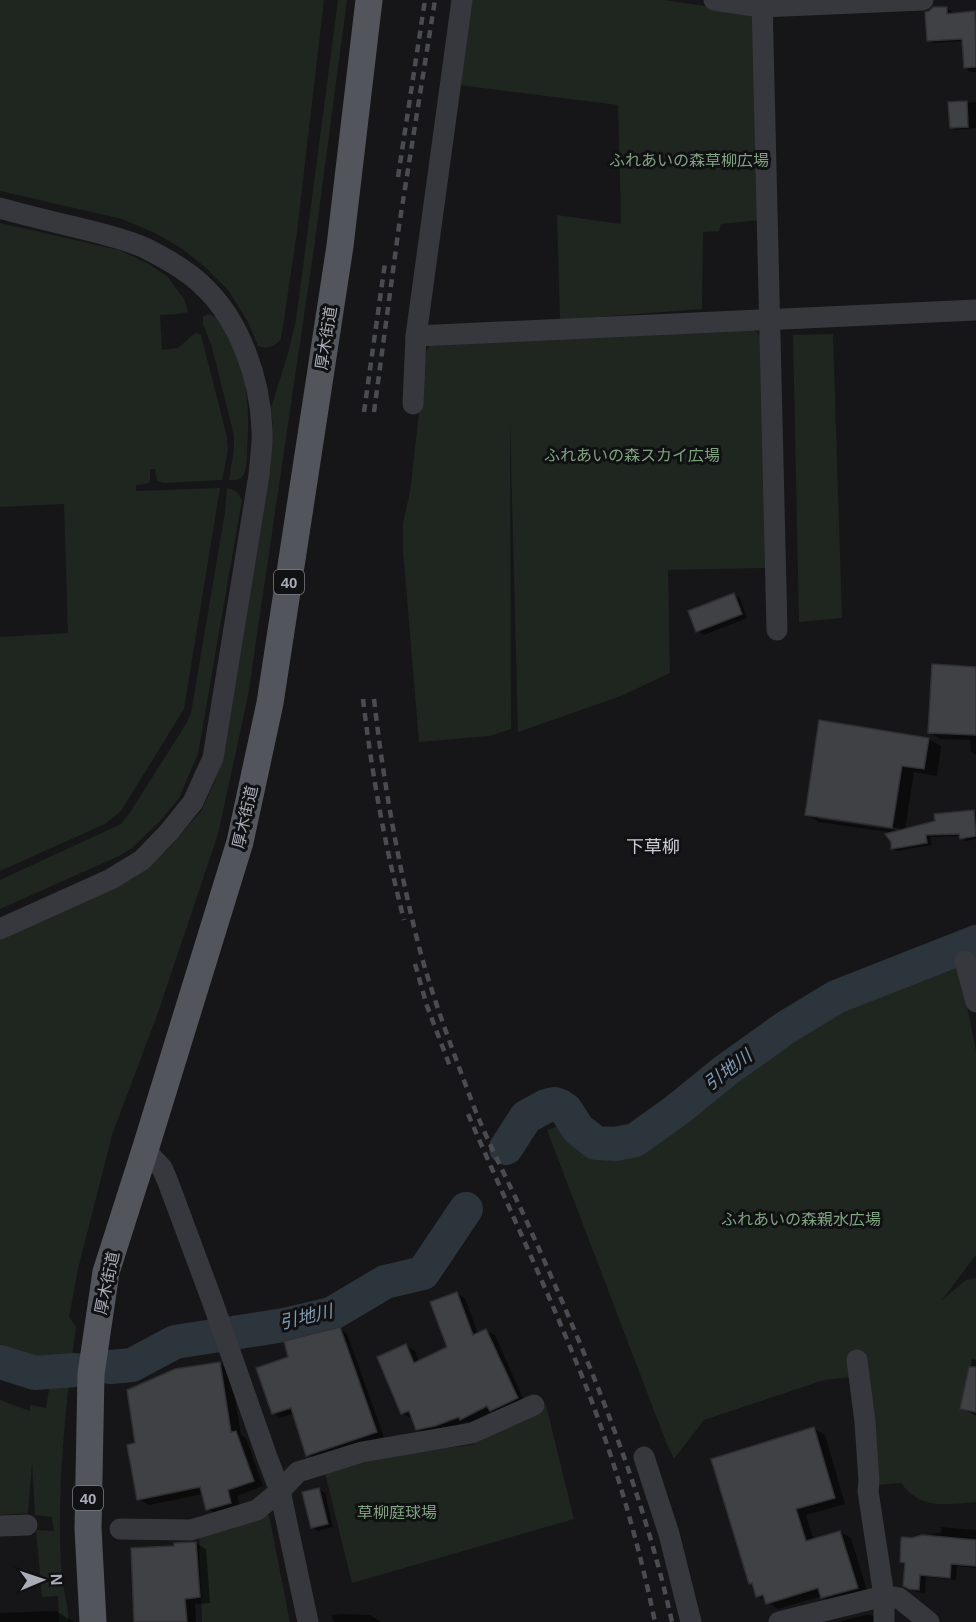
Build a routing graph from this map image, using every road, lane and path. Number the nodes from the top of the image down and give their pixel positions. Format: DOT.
graph roads {
  1 [pos="369,0"];
  2 [pos="462,0"];
  3 [pos="714,0"];
  4 [pos="923,0"];
  5 [pos="762,4"];
  6 [pos="0,208"];
  7 [pos="976,310"];
  8 [pos="769,320"];
  9 [pos="416,336"];
  10 [pos="413,404"];
  11 [pos="777,630"];
  12 [pos="0,929"];
  13 [pos="965,961"];
  14 [pos="976,1002"];
  15 [pos="146,1150"];
  16 [pos="857,1360"];
  17 [pos="534,1405"];
  18 [pos="644,1457"];
  19 [pos="280,1491"];
  20 [pos="27,1525"];
  21 [pos="0,1526"];
  22 [pos="120,1529"];
  23 [pos="884,1596"];
  24 [pos="93,1622"];
  25 [pos="308,1622"];
  26 [pos="691,1622"];
  27 [pos="779,1622"];
  28 [pos="884,1622"];
  29 [pos="929,1622"];
  1 -- 15 [label="main road, 厚木街道 / 40"];
  2 -- 9 [label="street"];
  3 -- 5 [label="street"];
  4 -- 5 [label="street"];
  5 -- 8 [label="street"];
  6 -- 12 [label="street"];
  7 -- 8 [label="street"];
  8 -- 9 [label="street"];
  8 -- 11 [label="street"];
  9 -- 10 [label="street"];
  13 -- 14 [label="street"];
  15 -- 19 [label="street"];
  15 -- 24 [label="main road, 厚木街道 / 40"];
  16 -- 23 [label="street"];
  17 -- 19 [label="street"];
  18 -- 26 [label="street"];
  19 -- 22 [label="street"];
  19 -- 25 [label="street"];
  20 -- 21 [label="street"];
  23 -- 27 [label="street"];
  23 -- 28 [label="street"];
  23 -- 29 [label="street"];
}
